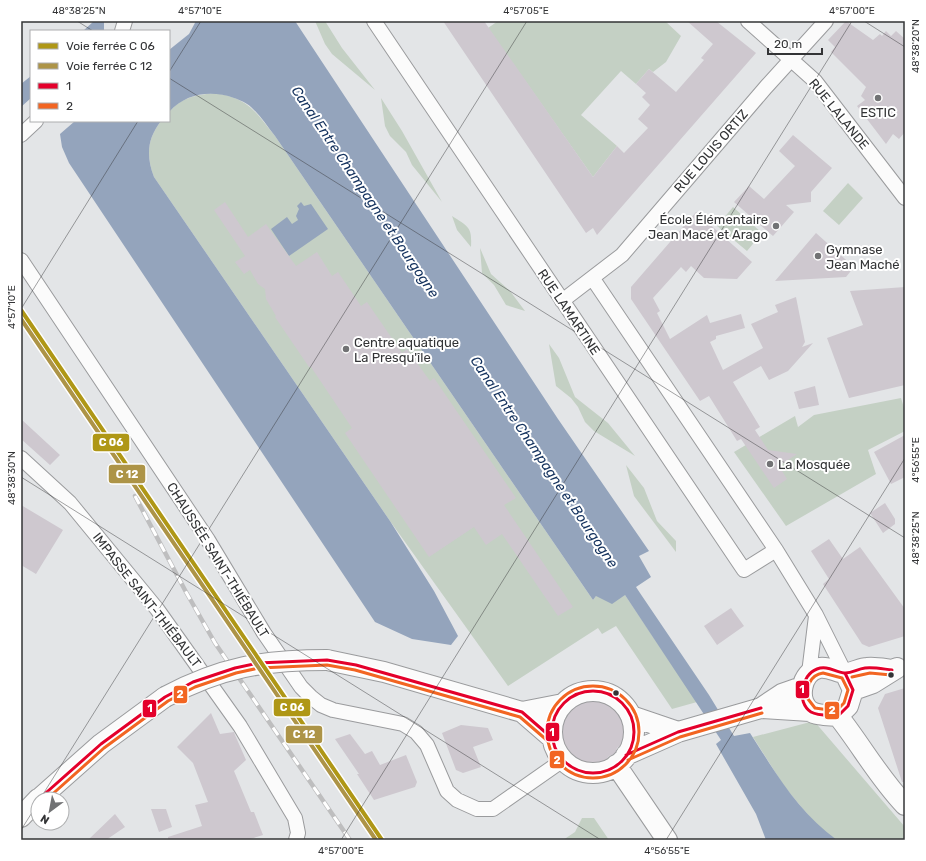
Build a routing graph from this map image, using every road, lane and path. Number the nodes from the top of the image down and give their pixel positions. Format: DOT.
graph roads {
  1 [pos="374,21"];
  2 [pos="748,21"];
  3 [pos="826,21"];
  4 [pos="791,60"];
  5 [pos="35,122"];
  6 [pos="21,135"];
  7 [pos="905,198"];
  8 [pos="21,260"];
  9 [pos="593,279"];
  10 [pos="562,301"];
  11 [pos="21,458"];
  12 [pos="776,550"];
  13 [pos="816,616"];
  14 [pos="898,668"];
  15 [pos="805,680"];
  16 [pos="849,682"];
  17 [pos="563,704"];
  18 [pos="761,708"];
  19 [pos="810,710"];
  20 [pos="522,712"];
  21 [pos="630,716"];
  22 [pos="838,716"];
  23 [pos="683,730"];
  24 [pos="552,738"];
  25 [pos="563,760"];
  26 [pos="621,760"];
  27 [pos="47,791"];
  28 [pos="905,805"];
  29 [pos="30,807"];
  30 [pos="21,817"];
  31 [pos="296,840"];
  32 [pos="667,840"];
  1 -- 10 [label="street, RUE LAMARTINE"];
  2 -- 4 [label="street, RUE LALANDE"];
  3 -- 4 [label="street, RUE LOUIS ORTIZ"];
  4 -- 7 [label="street, RUE LALANDE"];
  4 -- 9 [label="street, RUE LOUIS ORTIZ"];
  5 -- 6 [label="street"];
  8 -- 25 [label="street, CHAUSSÉE SAINT-THIÉBAULT"];
  9 -- 10 [label="street, RUE LOUIS ORTIZ"];
  9 -- 12 [label="street"];
  10 -- 12 [label="street, RUE LAMARTINE"];
  11 -- 31 [label="street, IMPASSE SAINT-THIÉBAULT"];
  12 -- 13 [label="street"];
  13 -- 15 [label="street"];
  13 -- 16 [label="street"];
  14 -- 16 [label="main road"];
  15 -- 16 [label="main road"];
  15 -- 18 [label="main road"];
  15 -- 19 [label="main road"];
  16 -- 22 [label="main road"];
  17 -- 20 [label="main road"];
  17 -- 21 [label="main road"];
  17 -- 24 [label="main road"];
  18 -- 19 [label="main road"];
  18 -- 23 [label="main road"];
  19 -- 22 [label="main road"];
  20 -- 24 [label="main road"];
  20 -- 27 [label="main road, bridge"];
  21 -- 23 [label="main road"];
  21 -- 26 [label="main road"];
  22 -- 28 [label="main road"];
  23 -- 26 [label="main road"];
  24 -- 25 [label="main road"];
  25 -- 26 [label="main road"];
  26 -- 32 [label="main road"];
  29 -- 30 [label="main road"];
}
